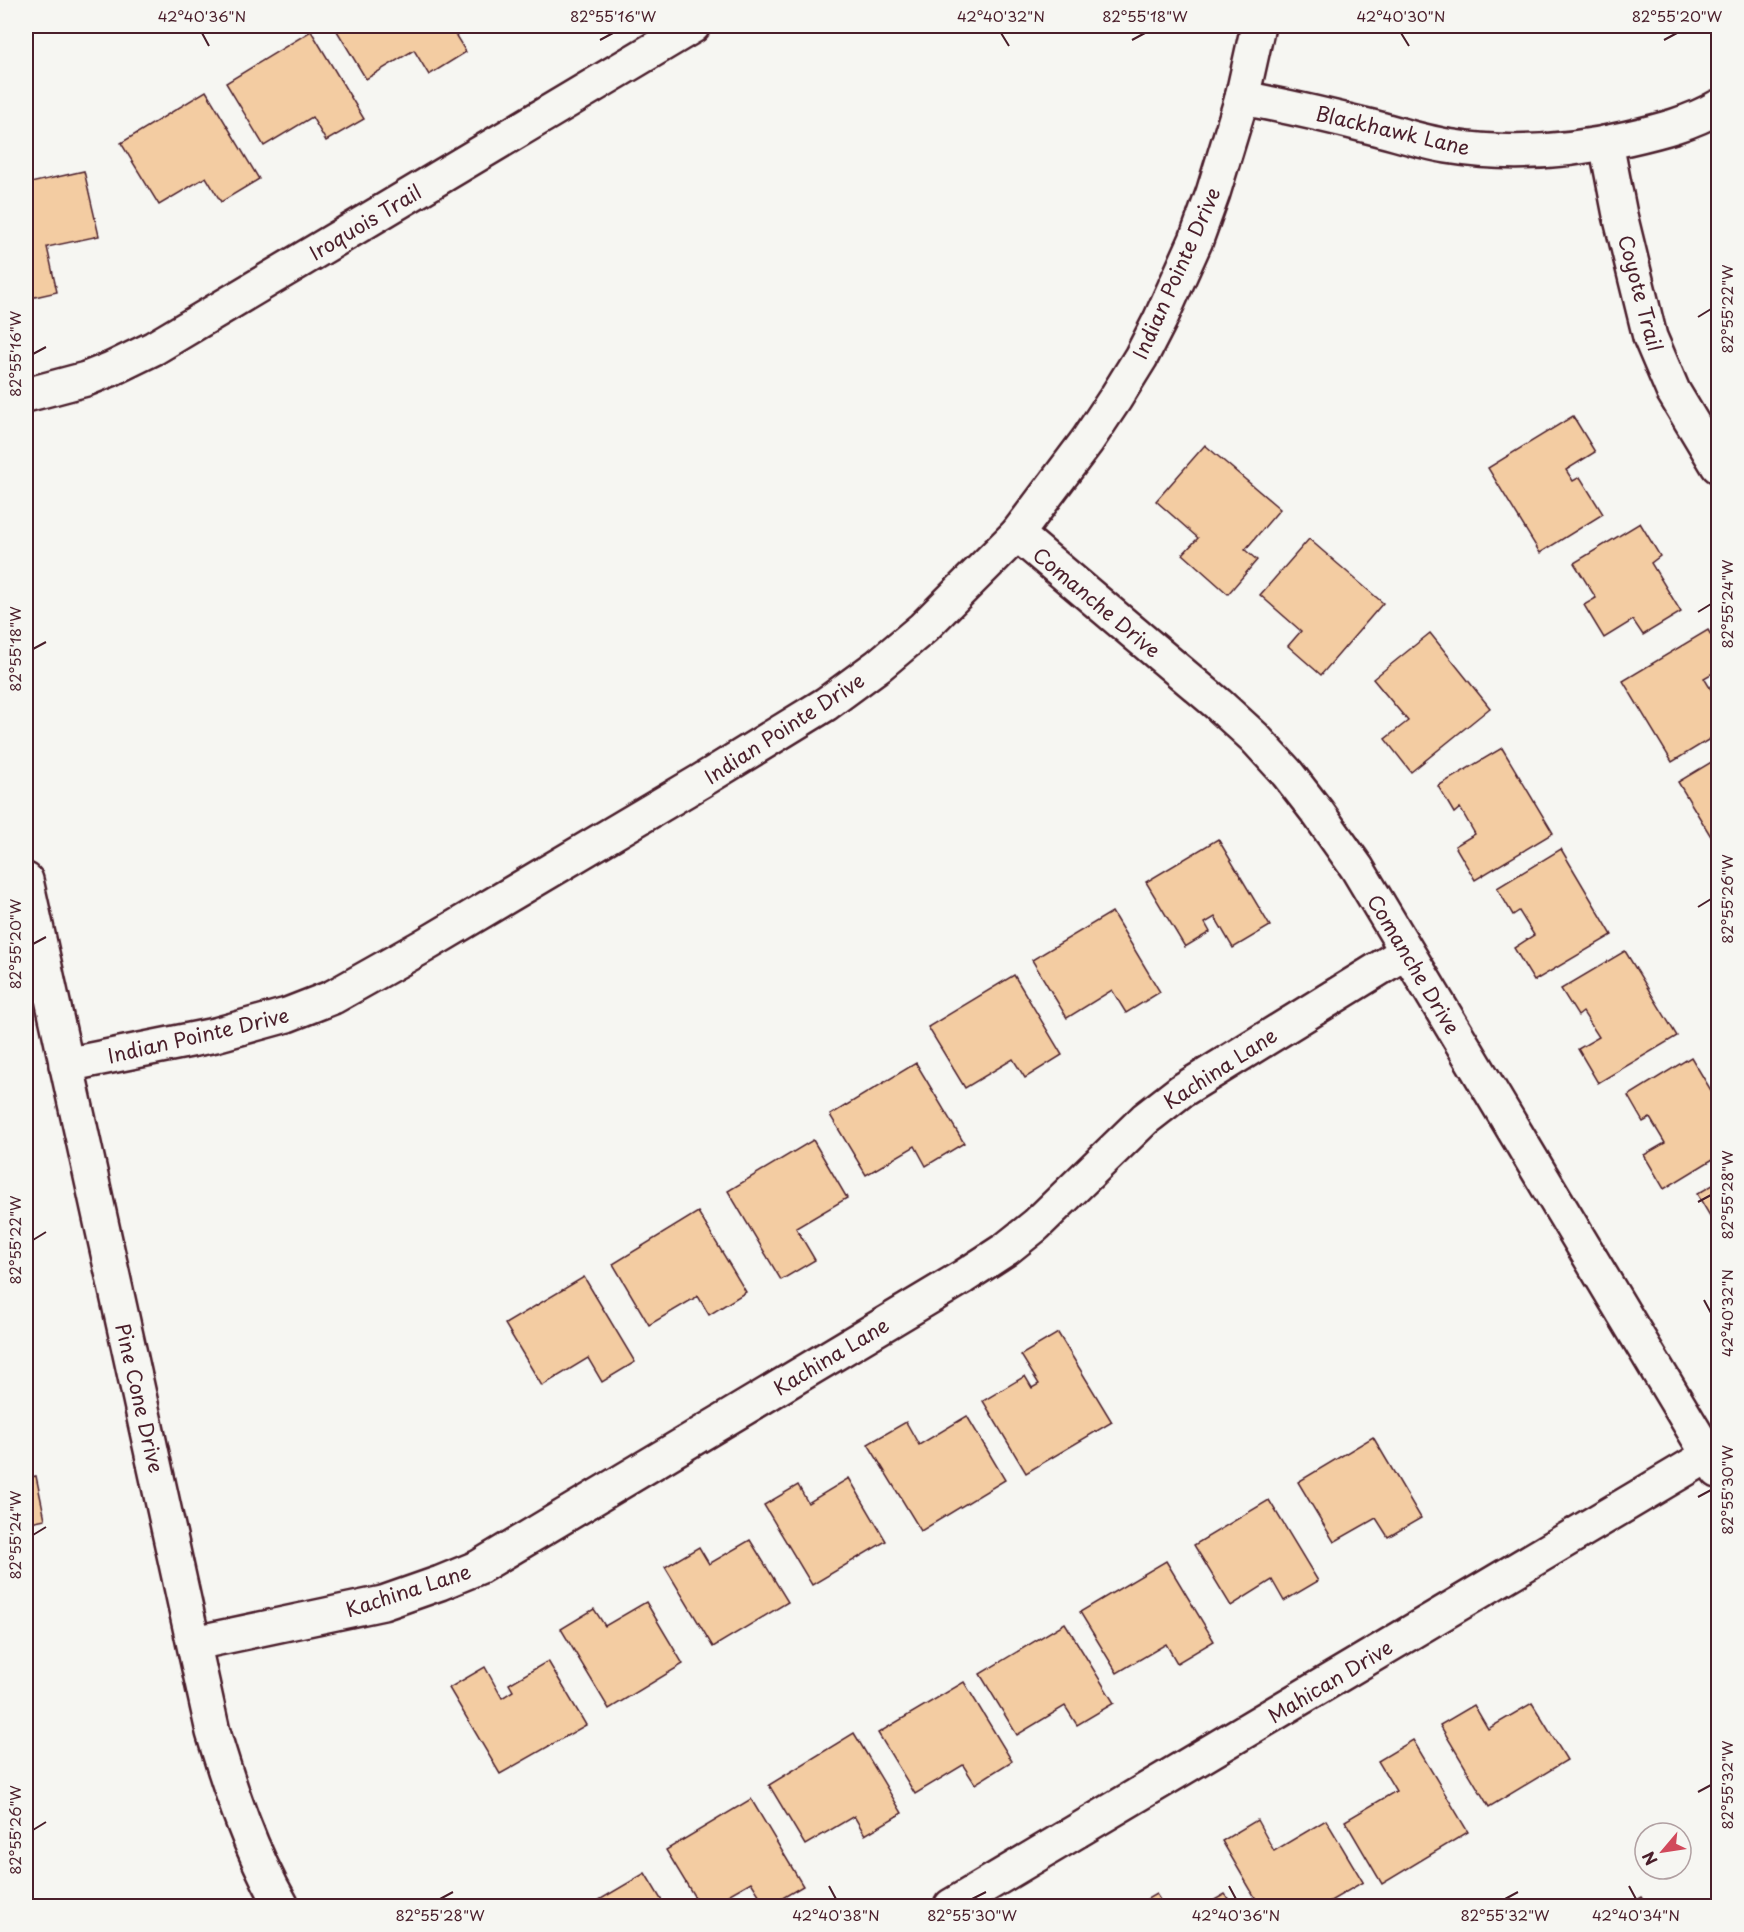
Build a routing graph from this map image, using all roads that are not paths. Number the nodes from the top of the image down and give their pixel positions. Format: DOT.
graph roads {
  1 [pos="693,26"];
  2 [pos="1258,26"];
  3 [pos="1242,98"];
  4 [pos="1719,107"];
  5 [pos="1606,143"];
  6 [pos="26,395"];
  7 [pos="1719,466"];
  8 [pos="1017,534"];
  9 [pos="26,880"];
  10 [pos="1406,952"];
  11 [pos="66,1065"];
  12 [pos="1714,1463"];
  13 [pos="195,1643"];
  14 [pos="282,1906"];
  15 [pos="951,1906"];
  1 -- 6 [label="street, Iroquois Trail"];
  2 -- 3 [label="street, Indian Pointe Drive"];
  3 -- 5 [label="street, Blackhawk Lane"];
  3 -- 8 [label="street, Indian Pointe Drive"];
  4 -- 5 [label="street, Blackhawk Lane"];
  5 -- 7 [label="street, Coyote Trail"];
  8 -- 10 [label="street, Comanche Drive"];
  8 -- 11 [label="street, Indian Pointe Drive"];
  9 -- 11 [label="street, Pine Cone Drive"];
  10 -- 12 [label="street, Comanche Drive"];
  10 -- 13 [label="street, Kachina Lane"];
  11 -- 13 [label="street, Pine Cone Drive"];
  12 -- 15 [label="street, Mahican Drive"];
  13 -- 14 [label="street, Pine Cone Drive"];
}
